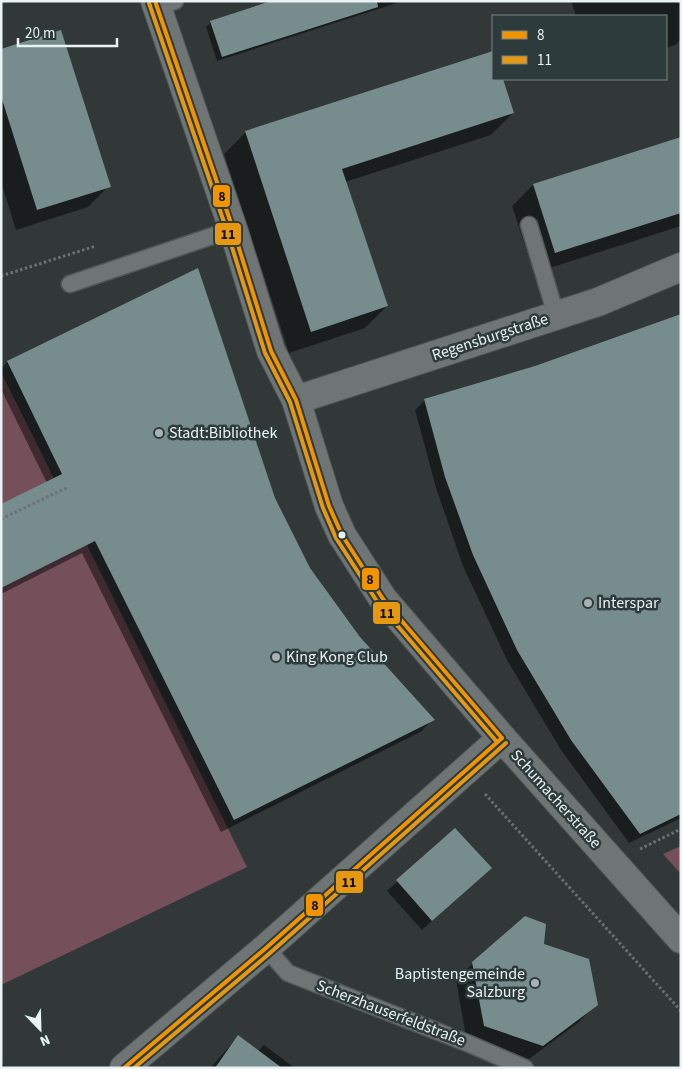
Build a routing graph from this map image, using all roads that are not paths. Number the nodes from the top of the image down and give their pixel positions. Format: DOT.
graph roads {
  1 [pos="162,3"];
  2 [pos="529,225"];
  3 [pos="233,229"];
  4 [pos="681,267"];
  5 [pos="70,284"];
  6 [pos="556,315"];
  7 [pos="296,400"];
  8 [pos="502,738"];
  9 [pos="681,938"];
  10 [pos="266,948"];
  11 [pos="124,1068"];
  12 [pos="525,1068"];
  1 -- 3 [label="street, Schumacherstraße"];
  2 -- 6 [label="lane"];
  3 -- 5 [label="lane"];
  3 -- 7 [label="street, Schumacherstraße"];
  4 -- 6 [label="street, Regensburgstraße"];
  6 -- 7 [label="street, Regensburgstraße"];
  7 -- 8 [label="street, Schumacherstraße"];
  8 -- 9 [label="street, Schumacherstraße"];
  8 -- 10 [label="street"];
  10 -- 11 [label="street"];
  10 -- 12 [label="lane, Scherzhauserfeldstraße"];
}
